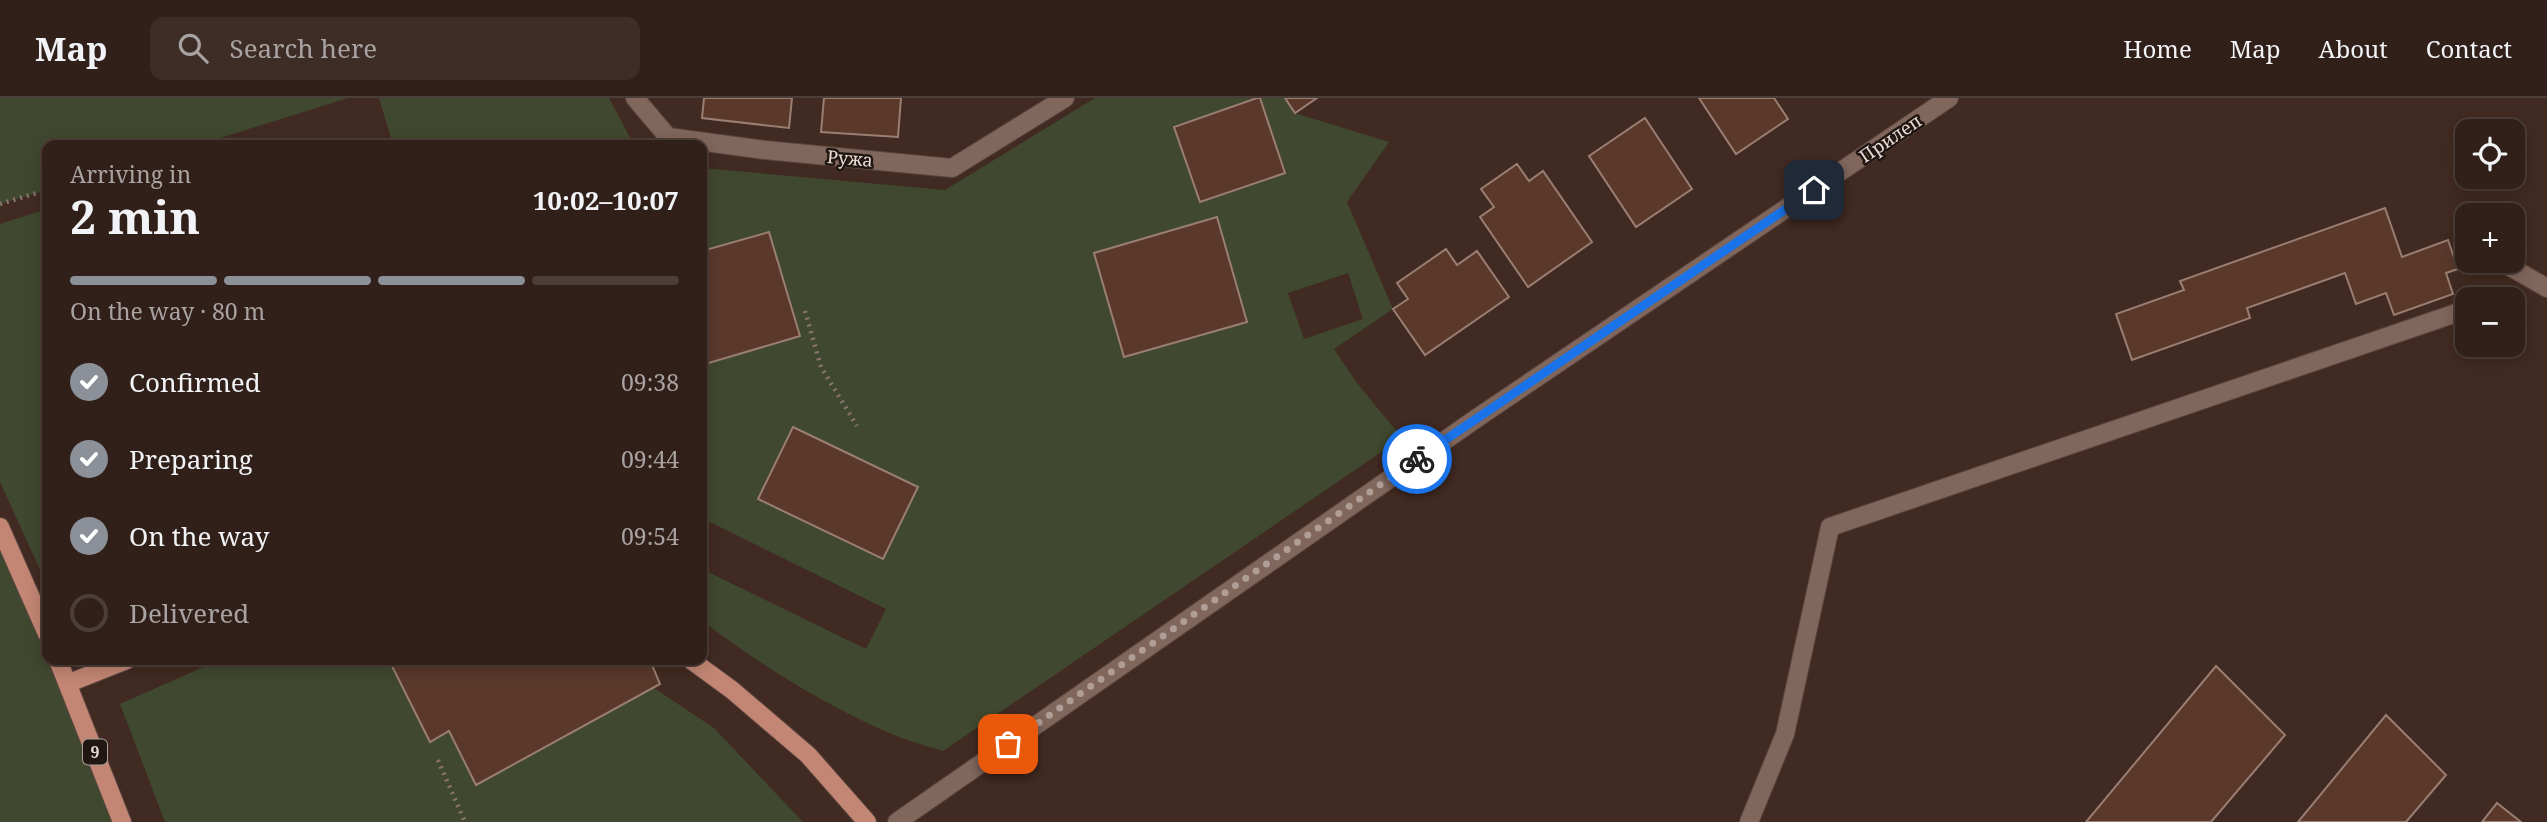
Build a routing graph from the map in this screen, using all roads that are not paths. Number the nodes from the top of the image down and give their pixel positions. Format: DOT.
graph roads {
  1 [pos="635,98"];
  2 [pos="1065,98"];
  3 [pos="1949,98"];
  4 [pos="690,140"];
  5 [pos="707,142"];
  6 [pos="2521,273"];
  7 [pos="2547,288"];
  8 [pos="2455,313"];
  9 [pos="0,527"];
  10 [pos="42,623"];
  11 [pos="60,665"];
  12 [pos="114,665"];
  13 [pos="698,665"];
  14 [pos="69,683"];
  15 [pos="122,822"];
  16 [pos="867,822"];
  17 [pos="897,822"];
  18 [pos="1749,822"];
  1 -- 4 [label="street, Ружа"];
  2 -- 5 [label="street, Ружа"];
  3 -- 17 [label="street, Прилеп"];
  6 -- 7 [label="street"];
  8 -- 18 [label="street"];
  9 -- 10 [label="main road"];
  11 -- 14 [label="main road, 9"];
  12 -- 14 [label="main road"];
  13 -- 16 [label="main road"];
  14 -- 15 [label="main road, 9"];
}
